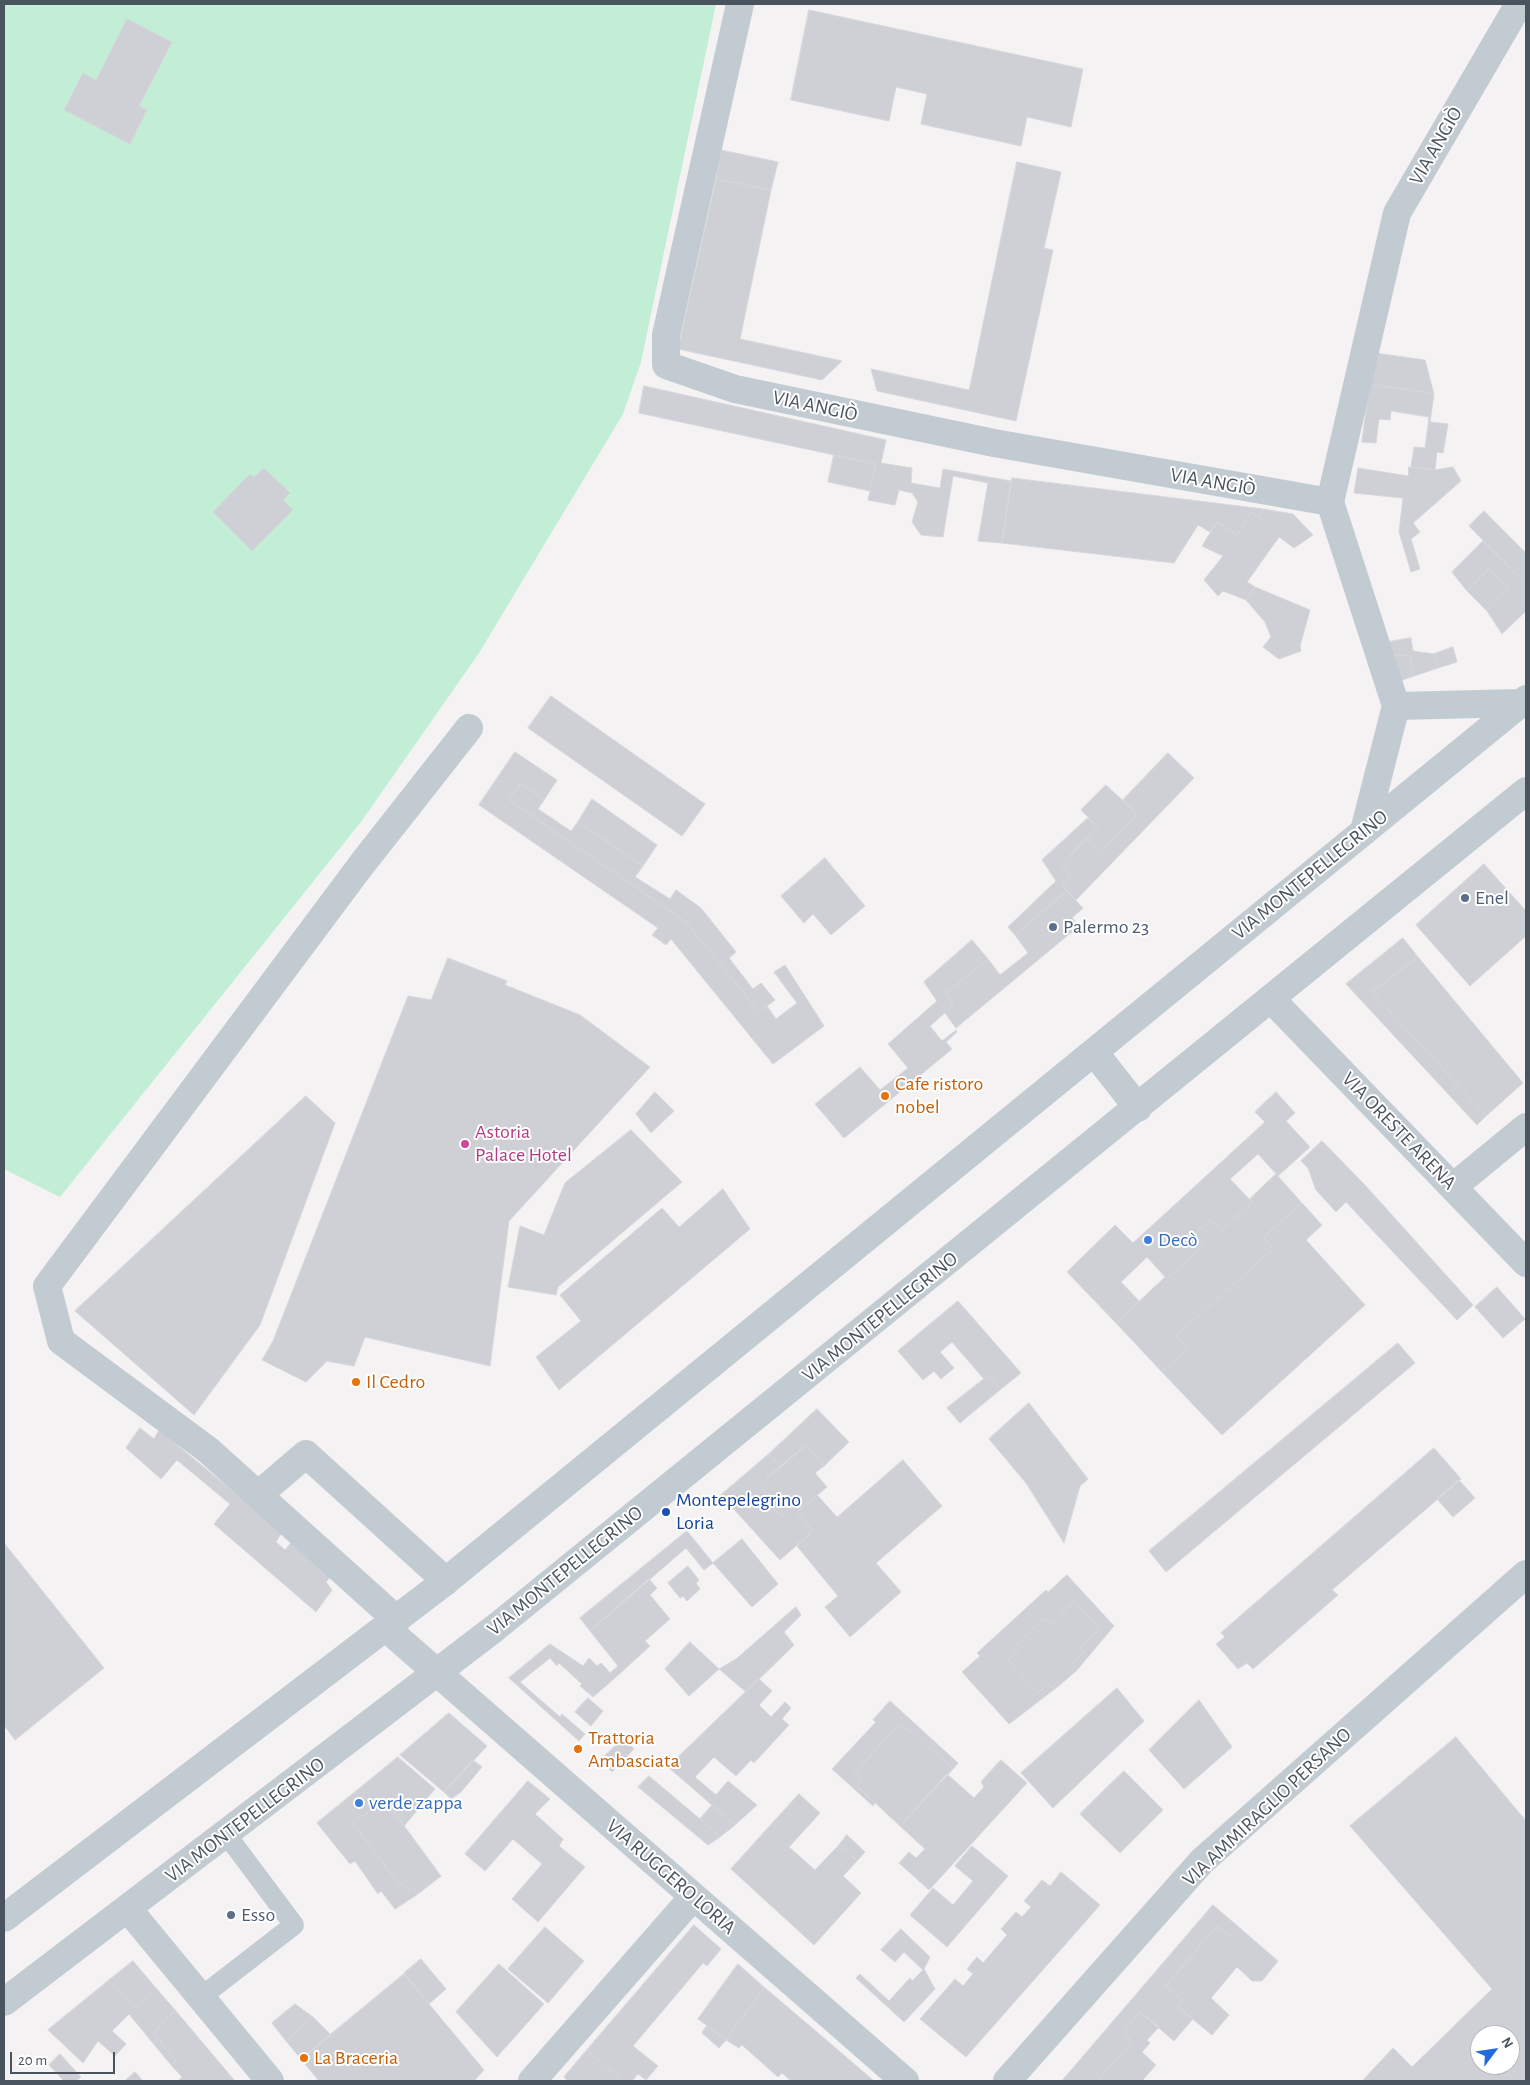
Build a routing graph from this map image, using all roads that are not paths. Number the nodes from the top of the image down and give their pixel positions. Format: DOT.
graph roads {
  1 [pos="740,4"];
  2 [pos="1519,4"];
  3 [pos="1330,502"];
  4 [pos="1524,701"];
  5 [pos="1396,706"];
  6 [pos="469,728"];
  7 [pos="1526,791"];
  8 [pos="1364,831"];
  9 [pos="1271,999"];
  10 [pos="1094,1052"];
  11 [pos="1138,1108"];
  12 [pos="1526,1127"];
  13 [pos="1453,1187"];
  14 [pos="1526,1264"];
  15 [pos="258,1495"];
  16 [pos="1526,1574"];
  17 [pos="446,1582"];
  18 [pos="391,1624"];
  19 [pos="437,1673"];
  20 [pos="226,1834"];
  21 [pos="693,1897"];
  22 [pos="128,1909"];
  23 [pos="4,1918"];
  24 [pos="200,1997"];
  25 [pos="4,2002"];
  26 [pos="270,2081"];
  27 [pos="532,2081"];
  28 [pos="905,2081"];
  29 [pos="1007,2081"];
  1 -- 3 [label="street, VIA ANGIÒ"];
  2 -- 3 [label="street, VIA ANGIÒ"];
  3 -- 5 [label="street"];
  4 -- 5 [label="street"];
  4 -- 8 [label="street, VIA MONTEPELLEGRINO"];
  5 -- 8 [label="street"];
  6 -- 15 [label="street, VIA RUGGERO LORIA"];
  7 -- 9 [label="street, VIA MONTEPELLEGRINO"];
  8 -- 10 [label="street, VIA MONTEPELLEGRINO"];
  9 -- 11 [label="street, VIA MONTEPELLEGRINO"];
  9 -- 13 [label="street, VIA ORESTE ARENA"];
  10 -- 11 [label="street"];
  10 -- 17 [label="street, VIA MONTEPELLEGRINO"];
  11 -- 19 [label="street, VIA MONTEPELLEGRINO"];
  12 -- 13 [label="street"];
  13 -- 14 [label="street, VIA ORESTE ARENA"];
  15 -- 17 [label="street"];
  15 -- 18 [label="street, VIA RUGGERO LORIA"];
  16 -- 29 [label="street, VIA AMMIRAGLIO PERSANO"];
  17 -- 18 [label="street, VIA MONTEPELLEGRINO"];
  18 -- 19 [label="street, VIA RUGGERO LORIA"];
  18 -- 23 [label="street, VIA MONTEPELLEGRINO"];
  19 -- 20 [label="street, VIA MONTEPELLEGRINO"];
  19 -- 21 [label="street, VIA RUGGERO LORIA"];
  20 -- 22 [label="street, VIA MONTEPELLEGRINO"];
  20 -- 24 [label="lane"];
  21 -- 27 [label="street"];
  21 -- 28 [label="street, VIA RUGGERO LORIA"];
  22 -- 24 [label="street"];
  22 -- 25 [label="street, VIA MONTEPELLEGRINO"];
  24 -- 26 [label="street"];
}
